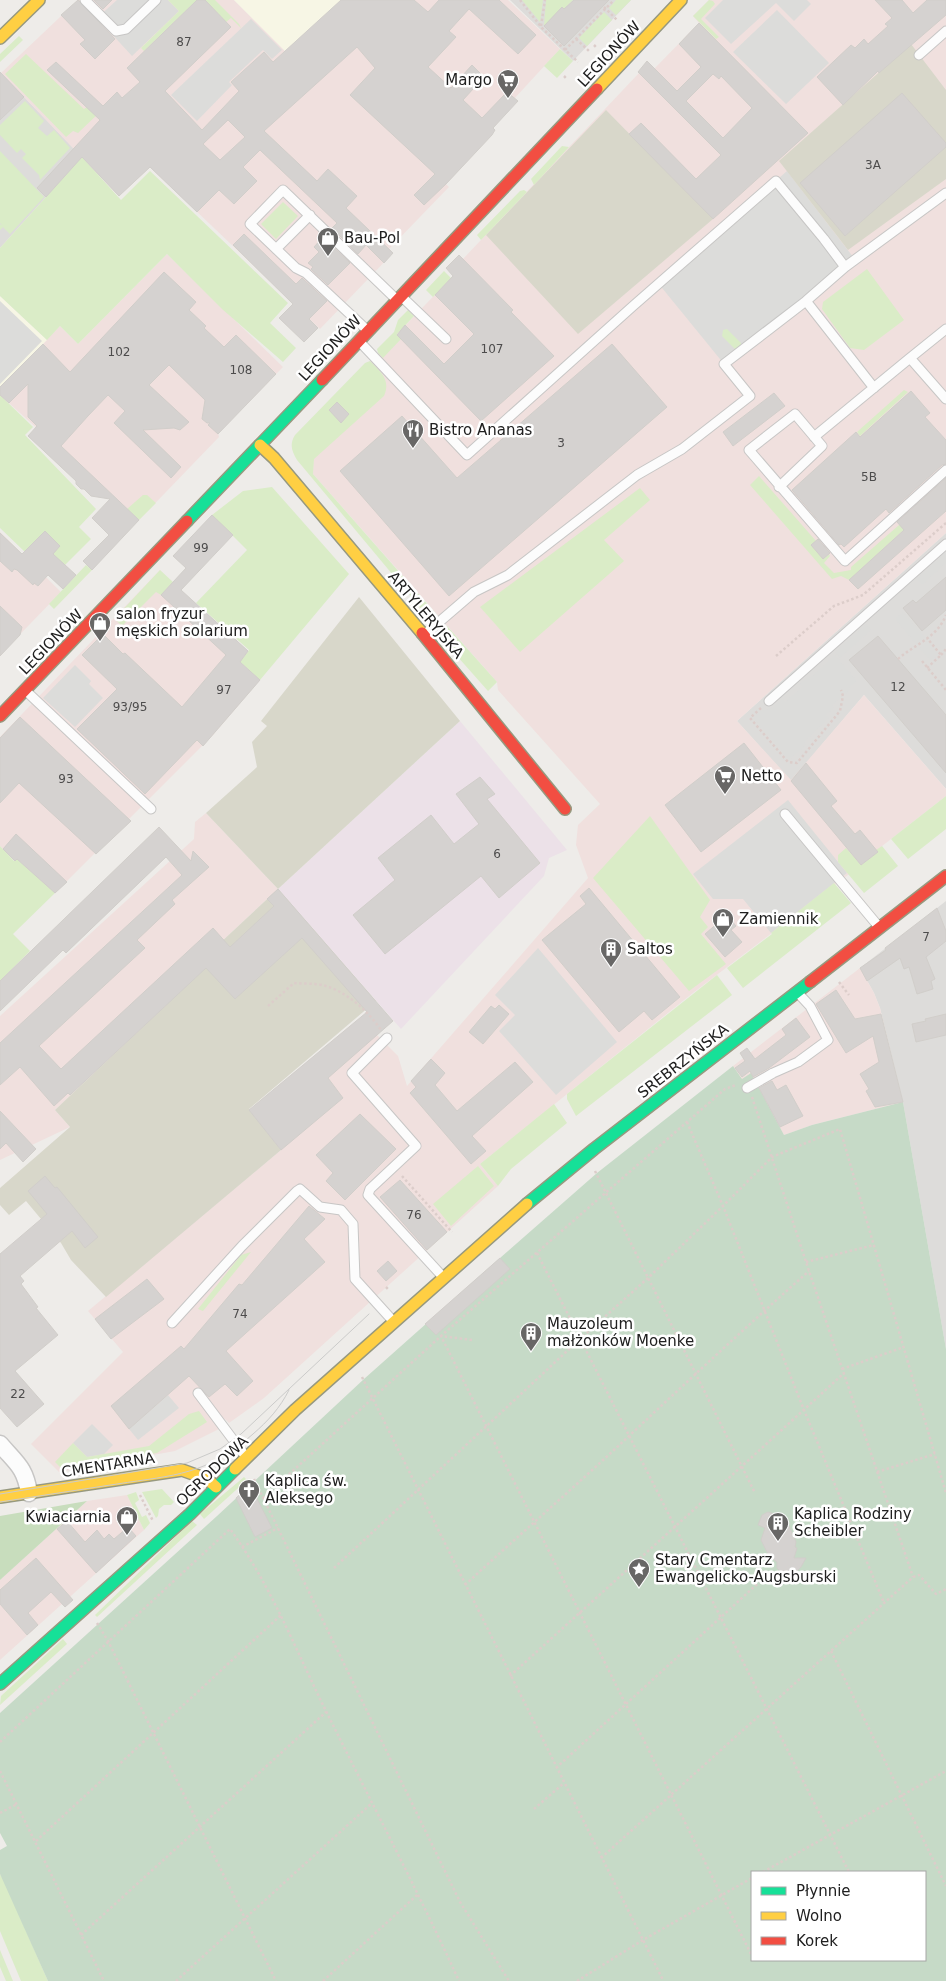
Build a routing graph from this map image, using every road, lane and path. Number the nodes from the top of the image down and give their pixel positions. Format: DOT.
graph roads {
  1 [pos="39,0"];
  2 [pos="85,0"];
  3 [pos="156,0"];
  4 [pos="520,0"];
  5 [pos="545,0"];
  6 [pos="614,0"];
  7 [pos="680,0"];
  8 [pos="605,8"];
  9 [pos="617,20"];
  10 [pos="541,27"];
  11 [pos="946,31"];
  12 [pos="0,38"];
  13 [pos="576,38"];
  14 [pos="565,50"];
  15 [pos="588,51"];
  16 [pos="919,55"];
  17 [pos="578,62"];
  18 [pos="946,193"];
  19 [pos="310,215"];
  20 [pos="276,249"];
  21 [pos="845,267"];
  22 [pos="399,298"];
  23 [pos="806,301"];
  24 [pos="946,328"];
  25 [pos="367,330"];
  26 [pos="358,340"];
  27 [pos="446,340"];
  28 [pos="910,358"];
  29 [pos="874,388"];
  30 [pos="946,399"];
  31 [pos="814,437"];
  32 [pos="260,445"];
  33 [pos="946,470"];
  34 [pos="779,487"];
  35 [pos="946,523"];
  36 [pos="946,544"];
  37 [pos="946,615"];
  38 [pos="424,635"];
  39 [pos="927,638"];
  40 [pos="946,649"];
  41 [pos="941,654"];
  42 [pos="776,656"];
  43 [pos="898,659"];
  44 [pos="922,660"];
  45 [pos="927,668"];
  46 [pos="24,690"];
  47 [pos="841,690"];
  48 [pos="946,690"];
  49 [pos="769,701"];
  50 [pos="0,716"];
  51 [pos="151,809"];
  52 [pos="565,809"];
  53 [pos="785,814"];
  54 [pos="946,876"];
  55 [pos="880,927"];
  56 [pos="837,980"];
  57 [pos="797,992"];
  58 [pos="849,995"];
  59 [pos="268,1006"];
  60 [pos="387,1038"];
  61 [pos="748,1088"];
  62 [pos="687,1122"];
  63 [pos="772,1157"];
  64 [pos="394,1167"];
  65 [pos="594,1170"];
  66 [pos="606,1193"];
  67 [pos="723,1206"];
  68 [pos="452,1232"];
  69 [pos="874,1244"];
  70 [pos="537,1253"];
  71 [pos="806,1262"];
  72 [pos="809,1271"];
  73 [pos="443,1278"];
  74 [pos="648,1278"];
  75 [pos="764,1310"];
  76 [pos="394,1322"];
  77 [pos="172,1324"];
  78 [pos="441,1336"];
  79 [pos="580,1339"];
  80 [pos="472,1340"];
  81 [pos="904,1347"];
  82 [pos="349,1363"];
  83 [pos="842,1369"];
  84 [pos="695,1373"];
  85 [pos="844,1373"];
  86 [pos="198,1393"];
  87 [pos="374,1398"];
  88 [pos="804,1410"];
  89 [pos="487,1426"];
  90 [pos="629,1436"];
  91 [pos="0,1444"];
  92 [pos="934,1454"];
  93 [pos="246,1457"];
  94 [pos="742,1468"];
  95 [pos="877,1472"];
  96 [pos="253,1478"];
  97 [pos="216,1487"];
  98 [pos="418,1490"];
  99 [pos="139,1492"];
  100 [pos="29,1493"];
  101 [pos="755,1493"];
  102 [pos="946,1493"];
  103 [pos="0,1497"];
  104 [pos="263,1498"];
  105 [pos="535,1520"];
  106 [pos="155,1525"];
  107 [pos="675,1526"];
  108 [pos="278,1528"];
  109 [pos="242,1547"];
  110 [pos="334,1568"];
  111 [pos="766,1576"];
  112 [pos="912,1577"];
  113 [pos="465,1586"];
  114 [pos="946,1589"];
  115 [pos="884,1603"];
  116 [pos="581,1612"];
  117 [pos="282,1615"];
  118 [pos="720,1619"];
  119 [pos="96,1622"];
  120 [pos="108,1641"];
  121 [pos="831,1651"];
  122 [pos="510,1676"];
  123 [pos="0,1684"];
  124 [pos="626,1705"];
  125 [pos="767,1710"];
  126 [pos="326,1712"];
  127 [pos="153,1732"];
  128 [pos="0,1742"];
  129 [pos="556,1768"];
  130 [pos="0,1771"];
  131 [pos="946,1771"];
  132 [pos="564,1783"];
  133 [pos="902,1795"];
  134 [pos="672,1796"];
  135 [pos="372,1803"];
  136 [pos="17,1804"];
  137 [pos="534,1809"];
  138 [pos="0,1813"];
  139 [pos="200,1828"];
  140 [pos="829,1836"];
  141 [pos="36,1841"];
  142 [pos="601,1858"];
  143 [pos="765,1871"];
  144 [pos="847,1871"];
  145 [pos="751,1879"];
  146 [pos="946,1886"];
  147 [pos="417,1895"];
  148 [pos="722,1895"];
  149 [pos="245,1919"];
  150 [pos="81,1935"];
  151 [pos="643,1940"];
  152 [pos="751,1954"];
  153 [pos="663,1980"];
  154 [pos="104,1981"];
  155 [pos="176,1981"];
  156 [pos="276,1981"];
  157 [pos="322,1981"];
  158 [pos="459,1981"];
  159 [pos="508,1981"];
  160 [pos="577,1981"];
  1 -- 12 [label="street"];
  2 -- 3 [label="lane"];
  4 -- 10 [label="path"];
  5 -- 10 [label="path"];
  6 -- 8 [label="path"];
  7 -- 22 [label="street, LEGIONÓW"];
  8 -- 9 [label="path"];
  8 -- 13 [label="path"];
  10 -- 14 [label="path"];
  11 -- 16 [label="lane"];
  13 -- 14 [label="path"];
  13 -- 15 [label="path"];
  14 -- 17 [label="path"];
  18 -- 21 [label="lane"];
  19 -- 20 [label="lane"];
  19 -- 20 [label="lane"];
  19 -- 22 [label="lane"];
  20 -- 25 [label="lane"];
  21 -- 23 [label="lane"];
  21 -- 26 [label="lane"];
  22 -- 25 [label="street, LEGIONÓW"];
  22 -- 27 [label="lane"];
  23 -- 29 [label="lane"];
  23 -- 38 [label="lane"];
  24 -- 28 [label="lane"];
  25 -- 26 [label="street, LEGIONÓW"];
  26 -- 32 [label="street, LEGIONÓW"];
  28 -- 29 [label="lane"];
  28 -- 30 [label="lane"];
  29 -- 31 [label="lane"];
  31 -- 34 [label="lane"];
  31 -- 34 [label="lane"];
  32 -- 38 [label="street, ARTYLERYJSKA"];
  32 -- 46 [label="street, LEGIONÓW"];
  33 -- 34 [label="lane"];
  35 -- 42 [label="path"];
  36 -- 49 [label="lane"];
  37 -- 39 [label="path"];
  38 -- 52 [label="street, ARTYLERYJSKA"];
  39 -- 41 [label="path"];
  39 -- 43 [label="path"];
  40 -- 41 [label="path"];
  41 -- 45 [label="path"];
  44 -- 45 [label="path"];
  45 -- 48 [label="path"];
  46 -- 50 [label="street, LEGIONÓW"];
  46 -- 51 [label="lane"];
  47 -- 49 [label="path"];
  53 -- 55 [label="lane"];
  54 -- 55 [label="street, SREBRZYŃSKA"];
  55 -- 57 [label="street, SREBRZYŃSKA"];
  56 -- 58 [label="path"];
  57 -- 61 [label="lane"];
  57 -- 73 [label="street, SREBRZYŃSKA"];
  59 -- 60 [label="path"];
  60 -- 64 [label="lane"];
  61 -- 62 [label="path"];
  61 -- 63 [label="path"];
  62 -- 66 [label="path"];
  62 -- 67 [label="path"];
  63 -- 67 [label="path"];
  63 -- 69 [label="path"];
  63 -- 71 [label="path"];
  64 -- 68 [label="path"];
  64 -- 73 [label="lane"];
  65 -- 66 [label="path"];
  66 -- 70 [label="path"];
  66 -- 74 [label="path"];
  67 -- 74 [label="path"];
  67 -- 75 [label="path"];
  69 -- 71 [label="path"];
  69 -- 81 [label="path"];
  70 -- 78 [label="path"];
  70 -- 79 [label="path"];
  71 -- 72 [label="path"];
  72 -- 75 [label="path"];
  72 -- 83 [label="path"];
  73 -- 76 [label="street, OGRODOWA"];
  74 -- 79 [label="path"];
  74 -- 84 [label="path"];
  75 -- 84 [label="path"];
  75 -- 88 [label="path"];
  76 -- 77 [label="lane"];
  76 -- 82 [label="street, OGRODOWA"];
  78 -- 80 [label="path"];
  78 -- 87 [label="path"];
  78 -- 89 [label="path"];
  79 -- 89 [label="path"];
  79 -- 90 [label="path"];
  81 -- 83 [label="path"];
  81 -- 92 [label="path"];
  82 -- 87 [label="path"];
  82 -- 93 [label="street, OGRODOWA"];
  83 -- 85 [label="path"];
  84 -- 90 [label="path"];
  84 -- 94 [label="path"];
  85 -- 88 [label="path"];
  85 -- 95 [label="path"];
  86 -- 93 [label="lane"];
  87 -- 98 [label="path"];
  87 -- 104 [label="path"];
  88 -- 94 [label="path"];
  88 -- 115 [label="path"];
  89 -- 98 [label="path"];
  89 -- 105 [label="path"];
  90 -- 105 [label="path"];
  90 -- 107 [label="path"];
  91 -- 100 [label="street"];
  92 -- 95 [label="path"];
  92 -- 102 [label="path"];
  93 -- 97 [label="street, OGRODOWA"];
  94 -- 101 [label="path"];
  94 -- 107 [label="path"];
  95 -- 112 [label="path"];
  96 -- 104 [label="path"];
  97 -- 100 [label="street, CMENTARNA"];
  97 -- 123 [label="street, OGRODOWA"];
  98 -- 110 [label="path"];
  98 -- 113 [label="path"];
  99 -- 106 [label="path"];
  100 -- 103 [label="street, CMENTARNA"];
  104 -- 108 [label="path"];
  105 -- 113 [label="path"];
  105 -- 116 [label="path"];
  107 -- 116 [label="path"];
  107 -- 118 [label="path"];
  108 -- 109 [label="path"];
  108 -- 159 [label="path"];
  109 -- 117 [label="path"];
  109 -- 120 [label="path"];
  111 -- 118 [label="path"];
  112 -- 114 [label="path"];
  112 -- 115 [label="path"];
  113 -- 122 [label="path"];
  115 -- 121 [label="path"];
  116 -- 122 [label="path"];
  116 -- 124 [label="path"];
  117 -- 126 [label="path"];
  117 -- 127 [label="path"];
  118 -- 124 [label="path"];
  118 -- 125 [label="path"];
  119 -- 120 [label="path"];
  120 -- 127 [label="path"];
  120 -- 128 [label="path"];
  121 -- 125 [label="path"];
  121 -- 133 [label="path"];
  122 -- 129 [label="path"];
  124 -- 129 [label="path"];
  124 -- 134 [label="path"];
  125 -- 134 [label="path"];
  125 -- 140 [label="path"];
  126 -- 135 [label="path"];
  126 -- 139 [label="path"];
  127 -- 139 [label="path"];
  127 -- 141 [label="path"];
  129 -- 132 [label="path"];
  130 -- 136 [label="path"];
  131 -- 133 [label="path"];
  132 -- 137 [label="path"];
  132 -- 142 [label="path"];
  133 -- 140 [label="path"];
  133 -- 146 [label="path"];
  134 -- 142 [label="path"];
  134 -- 148 [label="path"];
  135 -- 147 [label="path"];
  135 -- 149 [label="path"];
  136 -- 138 [label="path"];
  136 -- 141 [label="path"];
  139 -- 149 [label="path"];
  139 -- 150 [label="path"];
  140 -- 143 [label="path"];
  140 -- 144 [label="path"];
  141 -- 150 [label="path"];
  142 -- 151 [label="path"];
  145 -- 148 [label="path"];
  147 -- 157 [label="path"];
  147 -- 158 [label="path"];
  148 -- 151 [label="path"];
  148 -- 152 [label="path"];
  149 -- 155 [label="path"];
  149 -- 156 [label="path"];
  150 -- 154 [label="path"];
  151 -- 153 [label="path"];
  151 -- 160 [label="path"];
}
